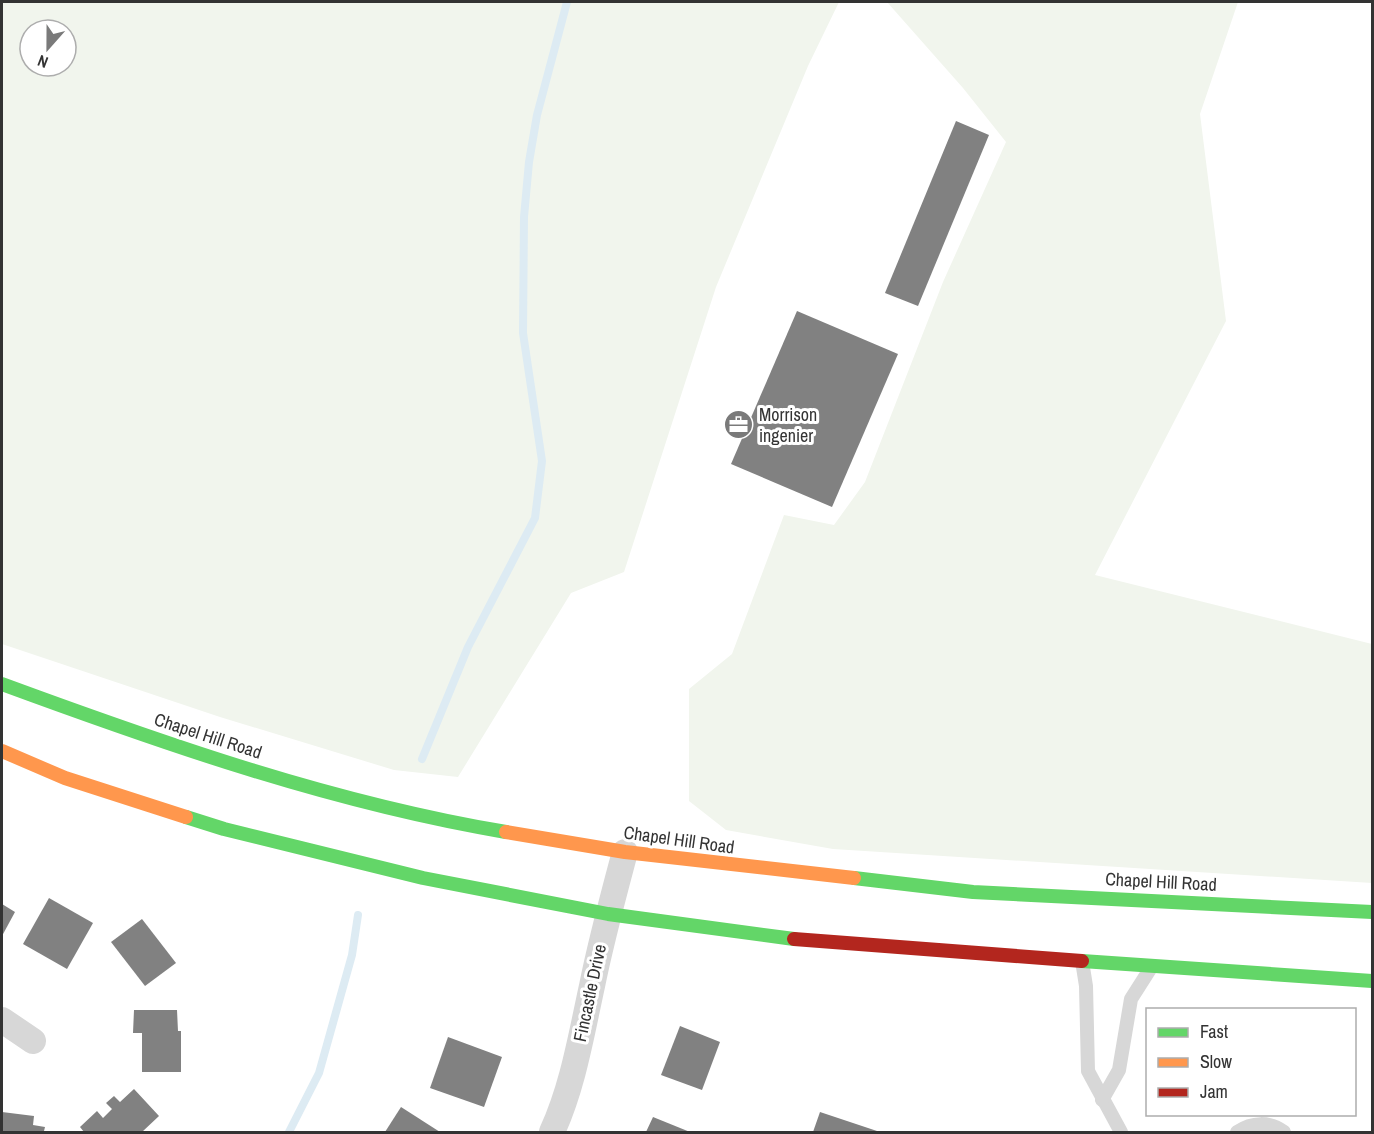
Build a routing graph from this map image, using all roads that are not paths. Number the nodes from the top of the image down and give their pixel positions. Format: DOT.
graph roads {
  1 [pos="2,684"];
  2 [pos="2,752"];
  3 [pos="625,852"];
  4 [pos="1372,912"];
  5 [pos="608,914"];
  6 [pos="1082,959"];
  7 [pos="1153,966"];
  8 [pos="1372,981"];
  9 [pos="2,1020"];
  10 [pos="33,1041"];
  11 [pos="1102,1100"];
  12 [pos="552,1132"];
  13 [pos="1121,1132"];
  14 [pos="1237,1132"];
  15 [pos="1284,1132"];
  1 -- 3 [label="main road, Chapel Hill Road"];
  2 -- 5 [label="main road"];
  3 -- 4 [label="main road, Chapel Hill Road"];
  3 -- 5 [label="street, Fincastle Drive"];
  5 -- 6 [label="main road"];
  5 -- 12 [label="street, Fincastle Drive"];
  6 -- 7 [label="main road"];
  6 -- 11 [label="lane"];
  7 -- 8 [label="main road"];
  7 -- 11 [label="lane"];
  9 -- 10 [label="street"];
  11 -- 13 [label="lane"];
  14 -- 15 [label="lane"];
}
